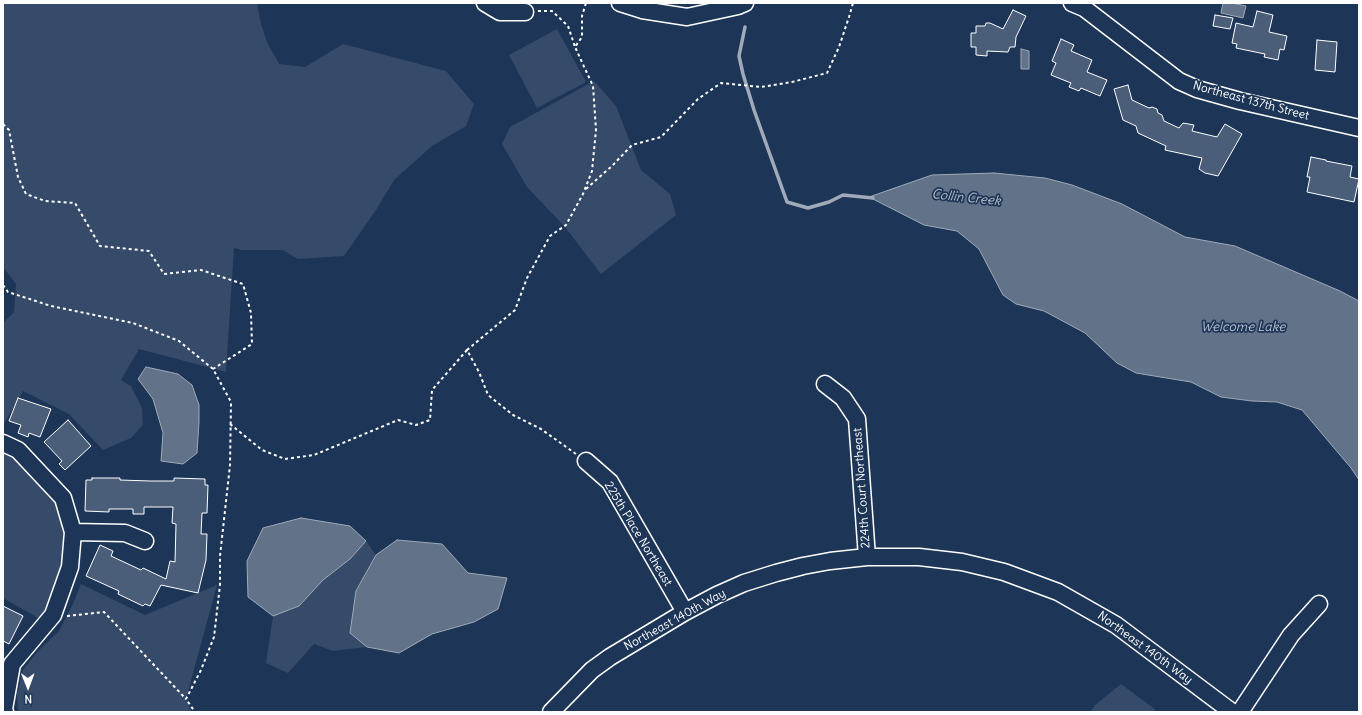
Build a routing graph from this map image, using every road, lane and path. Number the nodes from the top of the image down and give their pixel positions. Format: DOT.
graph roads {
  1 [pos="485,3"];
  2 [pos="586,3"];
  3 [pos="620,3"];
  4 [pos="745,3"];
  5 [pos="853,3"];
  6 [pos="1072,3"];
  7 [pos="525,12"];
  8 [pos="575,47"];
  9 [pos="3,124"];
  10 [pos="1359,128"];
  11 [pos="585,190"];
  12 [pos="3,285"];
  13 [pos="467,350"];
  14 [pos="213,368"];
  15 [pos="825,384"];
  16 [pos="230,424"];
  17 [pos="3,443"];
  18 [pos="586,461"];
  19 [pos="73,532"];
  20 [pos="144,541"];
  21 [pos="867,557"];
  22 [pos="1319,604"];
  23 [pos="685,612"];
  24 [pos="53,615"];
  25 [pos="7,661"];
  26 [pos="186,699"];
  27 [pos="5,712"];
  28 [pos="195,712"];
  29 [pos="551,712"];
  30 [pos="1232,712"];
  31 [pos="1240,712"];
  1 -- 7 [label="street"];
  2 -- 8 [label="path"];
  3 -- 4 [label="street"];
  5 -- 11 [label="path"];
  6 -- 10 [label="street, Northeast 137th Street"];
  7 -- 8 [label="path"];
  8 -- 11 [label="path"];
  9 -- 14 [label="path"];
  11 -- 13 [label="path"];
  12 -- 14 [label="path"];
  13 -- 16 [label="path"];
  13 -- 18 [label="path"];
  14 -- 16 [label="path"];
  15 -- 21 [label="street, 224th Court Northeast"];
  16 -- 26 [label="path"];
  17 -- 19 [label="street"];
  18 -- 23 [label="street, 225th Place Northeast"];
  19 -- 20 [label="street"];
  19 -- 24 [label="street"];
  21 -- 23 [label="street, Northeast 140th Way"];
  21 -- 30 [label="street, Northeast 140th Way"];
  22 -- 31 [label="street"];
  23 -- 29 [label="street, Northeast 140th Way"];
  24 -- 25 [label="street"];
  24 -- 26 [label="path"];
  25 -- 27 [label="street"];
  26 -- 28 [label="path"];
}
